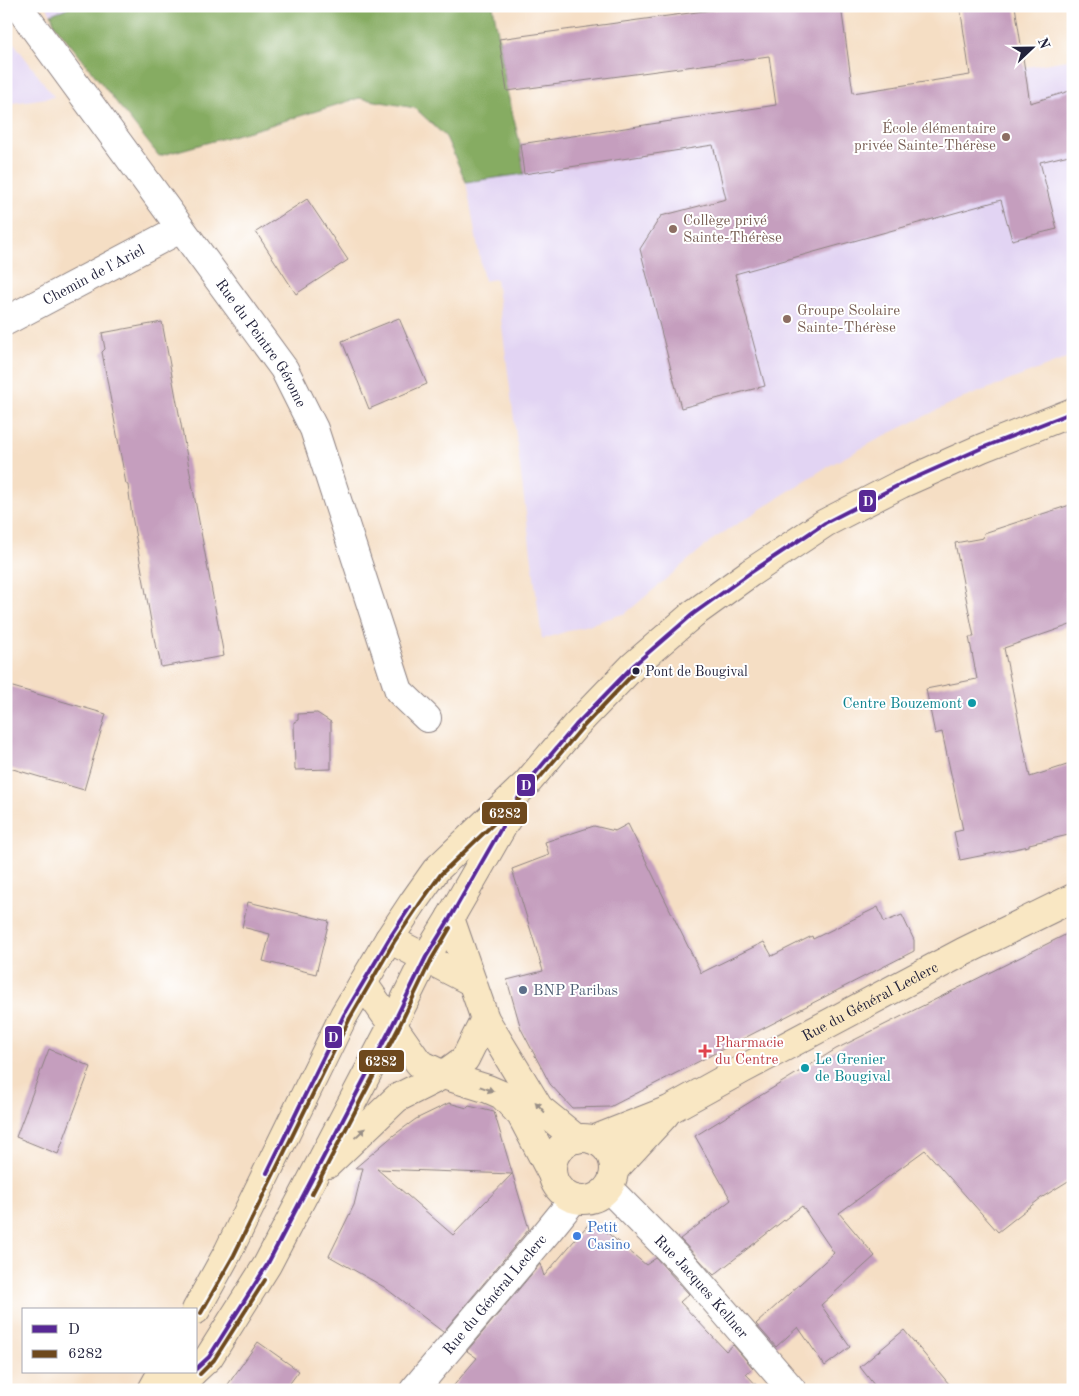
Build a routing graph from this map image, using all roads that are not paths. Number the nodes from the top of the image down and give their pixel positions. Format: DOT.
graph roads {
  1 [pos="18,6"];
  2 [pos="180,229"];
  3 [pos="6,320"];
  4 [pos="1073,412"];
  5 [pos="427,718"];
  6 [pos="527,783"];
  7 [pos="1073,898"];
  8 [pos="450,918"];
  9 [pos="390,939"];
  10 [pos="426,957"];
  11 [pos="472,982"];
  12 [pos="363,983"];
  13 [pos="485,1020"];
  14 [pos="392,1026"];
  15 [pos="443,1075"];
  16 [pos="669,1110"];
  17 [pos="585,1139"];
  18 [pos="552,1174"];
  19 [pos="312,1179"];
  20 [pos="611,1179"];
  21 [pos="574,1199"];
  22 [pos="197,1308"];
  23 [pos="198,1367"];
  24 [pos="161,1374"];
  25 [pos="191,1374"];
  26 [pos="152,1390"];
  27 [pos="176,1390"];
  28 [pos="414,1390"];
  29 [pos="792,1390"];
  1 -- 2 [label="street, Rue du Peintre Gérome"];
  2 -- 3 [label="street, Chemin de l'Ariel"];
  2 -- 5 [label="street, Rue du Peintre Gérome"];
  4 -- 6 [label="main road"];
  6 -- 8 [label="main road"];
  6 -- 9 [label="main road"];
  7 -- 16 [label="main road, Rue du Général Leclerc"];
  8 -- 10 [label="main road"];
  8 -- 11 [label="main road"];
  9 -- 10 [label="main road"];
  9 -- 12 [label="main road"];
  10 -- 11 [label="main road"];
  10 -- 14 [label="main road"];
  11 -- 13 [label="main road"];
  12 -- 14 [label="main road"];
  12 -- 22 [label="main road"];
  13 -- 15 [label="main road"];
  17 -- 13 [label="main road, one-way"];
  14 -- 15 [label="main road"];
  14 -- 19 [label="main road"];
  15 -- 18 [label="main road, one-way"];
  19 -- 15 [label="main road, one-way"];
  16 -- 17 [label="main road, Rue du Général Leclerc"];
  16 -- 20 [label="main road, Rue du Général Leclerc"];
  17 -- 18 [label="main road"];
  17 -- 20 [label="main road"];
  18 -- 21 [label="main road"];
  19 -- 23 [label="main road"];
  20 -- 21 [label="main road"];
  20 -- 29 [label="street, Rue Jacques Kellner"];
  21 -- 28 [label="street, Rue du Général Leclerc"];
  24 -- 26 [label="main road"];
  25 -- 27 [label="main road"];
}
